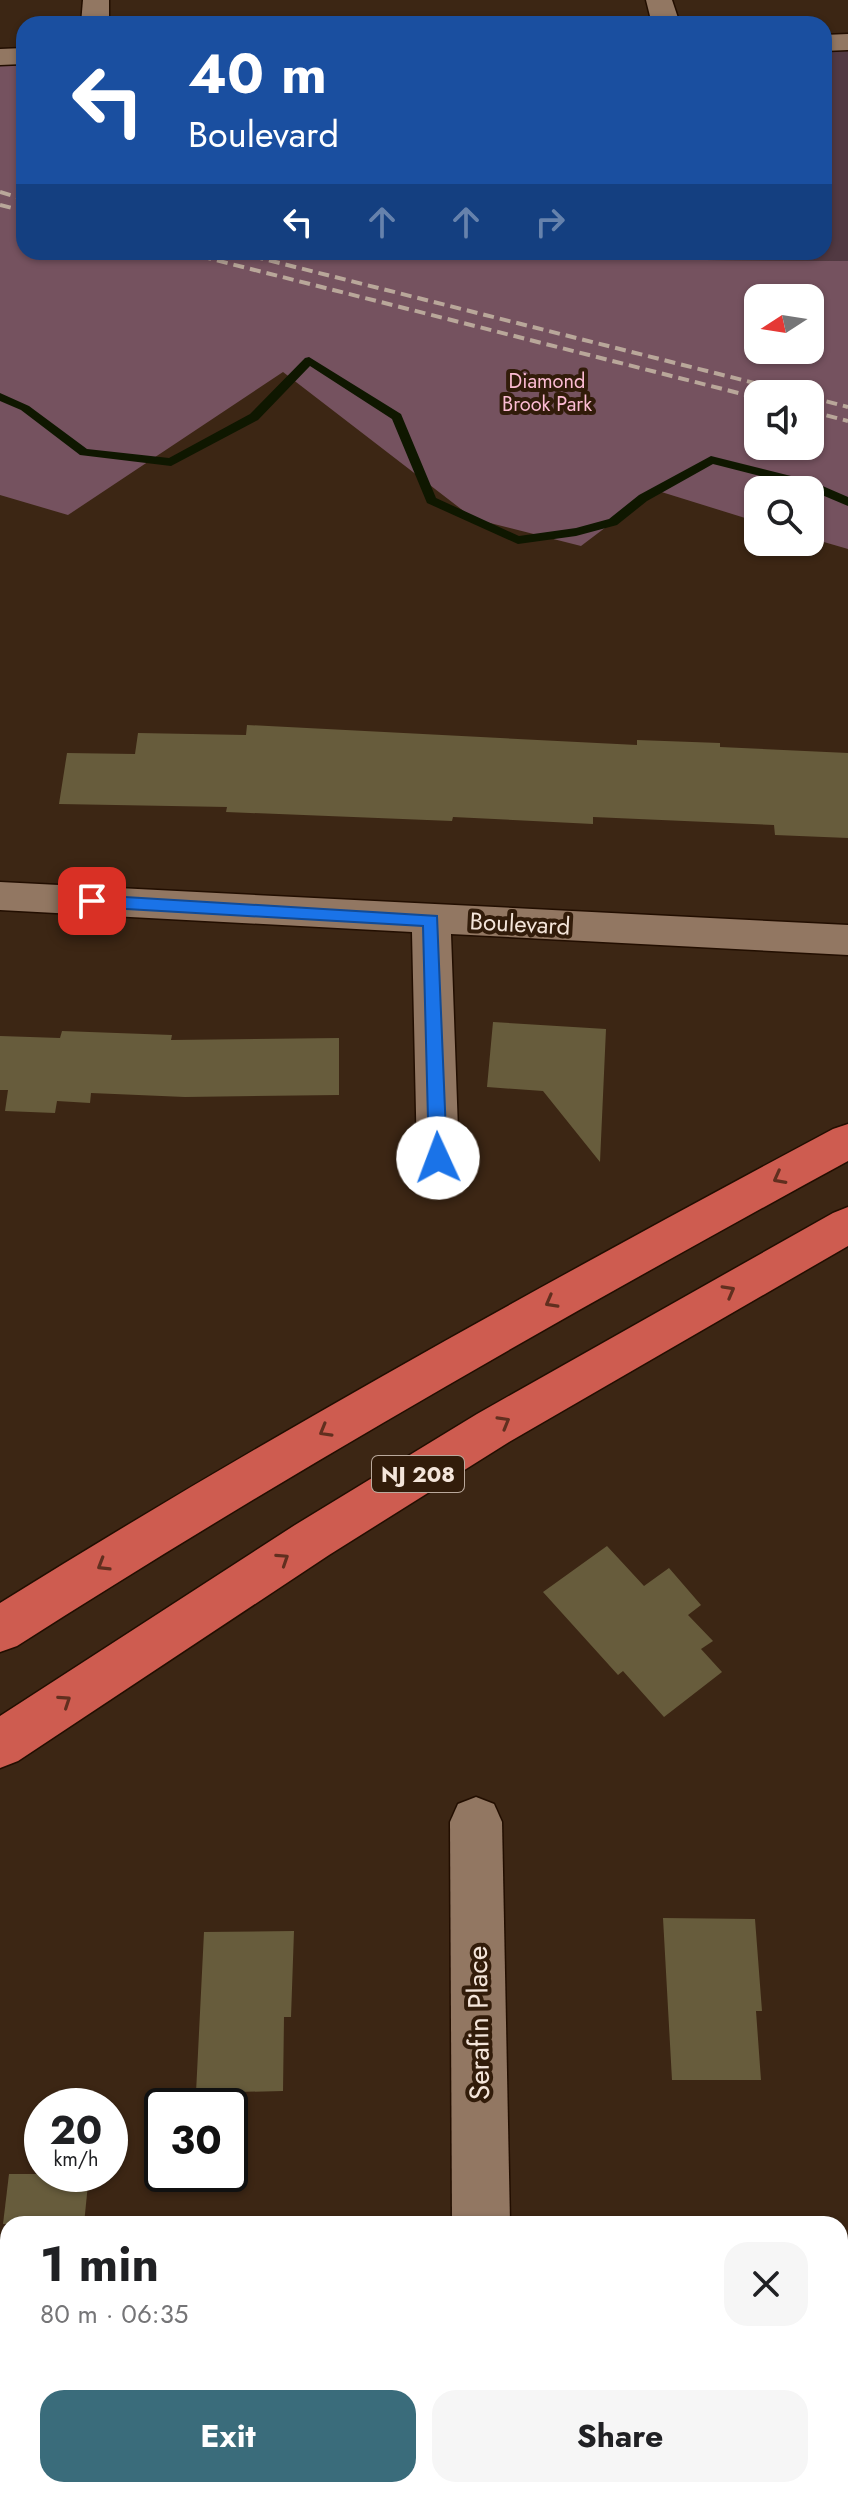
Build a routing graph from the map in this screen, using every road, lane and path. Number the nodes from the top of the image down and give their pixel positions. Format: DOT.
graph roads {
  1 [pos="0,896"];
  2 [pos="431,920"];
  3 [pos="848,940"];
  4 [pos="848,1141"];
  5 [pos="438,1158"];
  6 [pos="848,1225"];
  7 [pos="0,1630"];
  8 [pos="0,1744"];
  9 [pos="476,1822"];
  10 [pos="481,2216"];
  1 -- 2 [label="street, Boulevard"];
  2 -- 3 [label="street, Boulevard"];
  2 -- 5 [label="street"];
  4 -- 7 [label="highway, one-way"];
  8 -- 6 [label="highway, NJ 208, one-way"];
  9 -- 10 [label="street, Serafin Place"];
}
